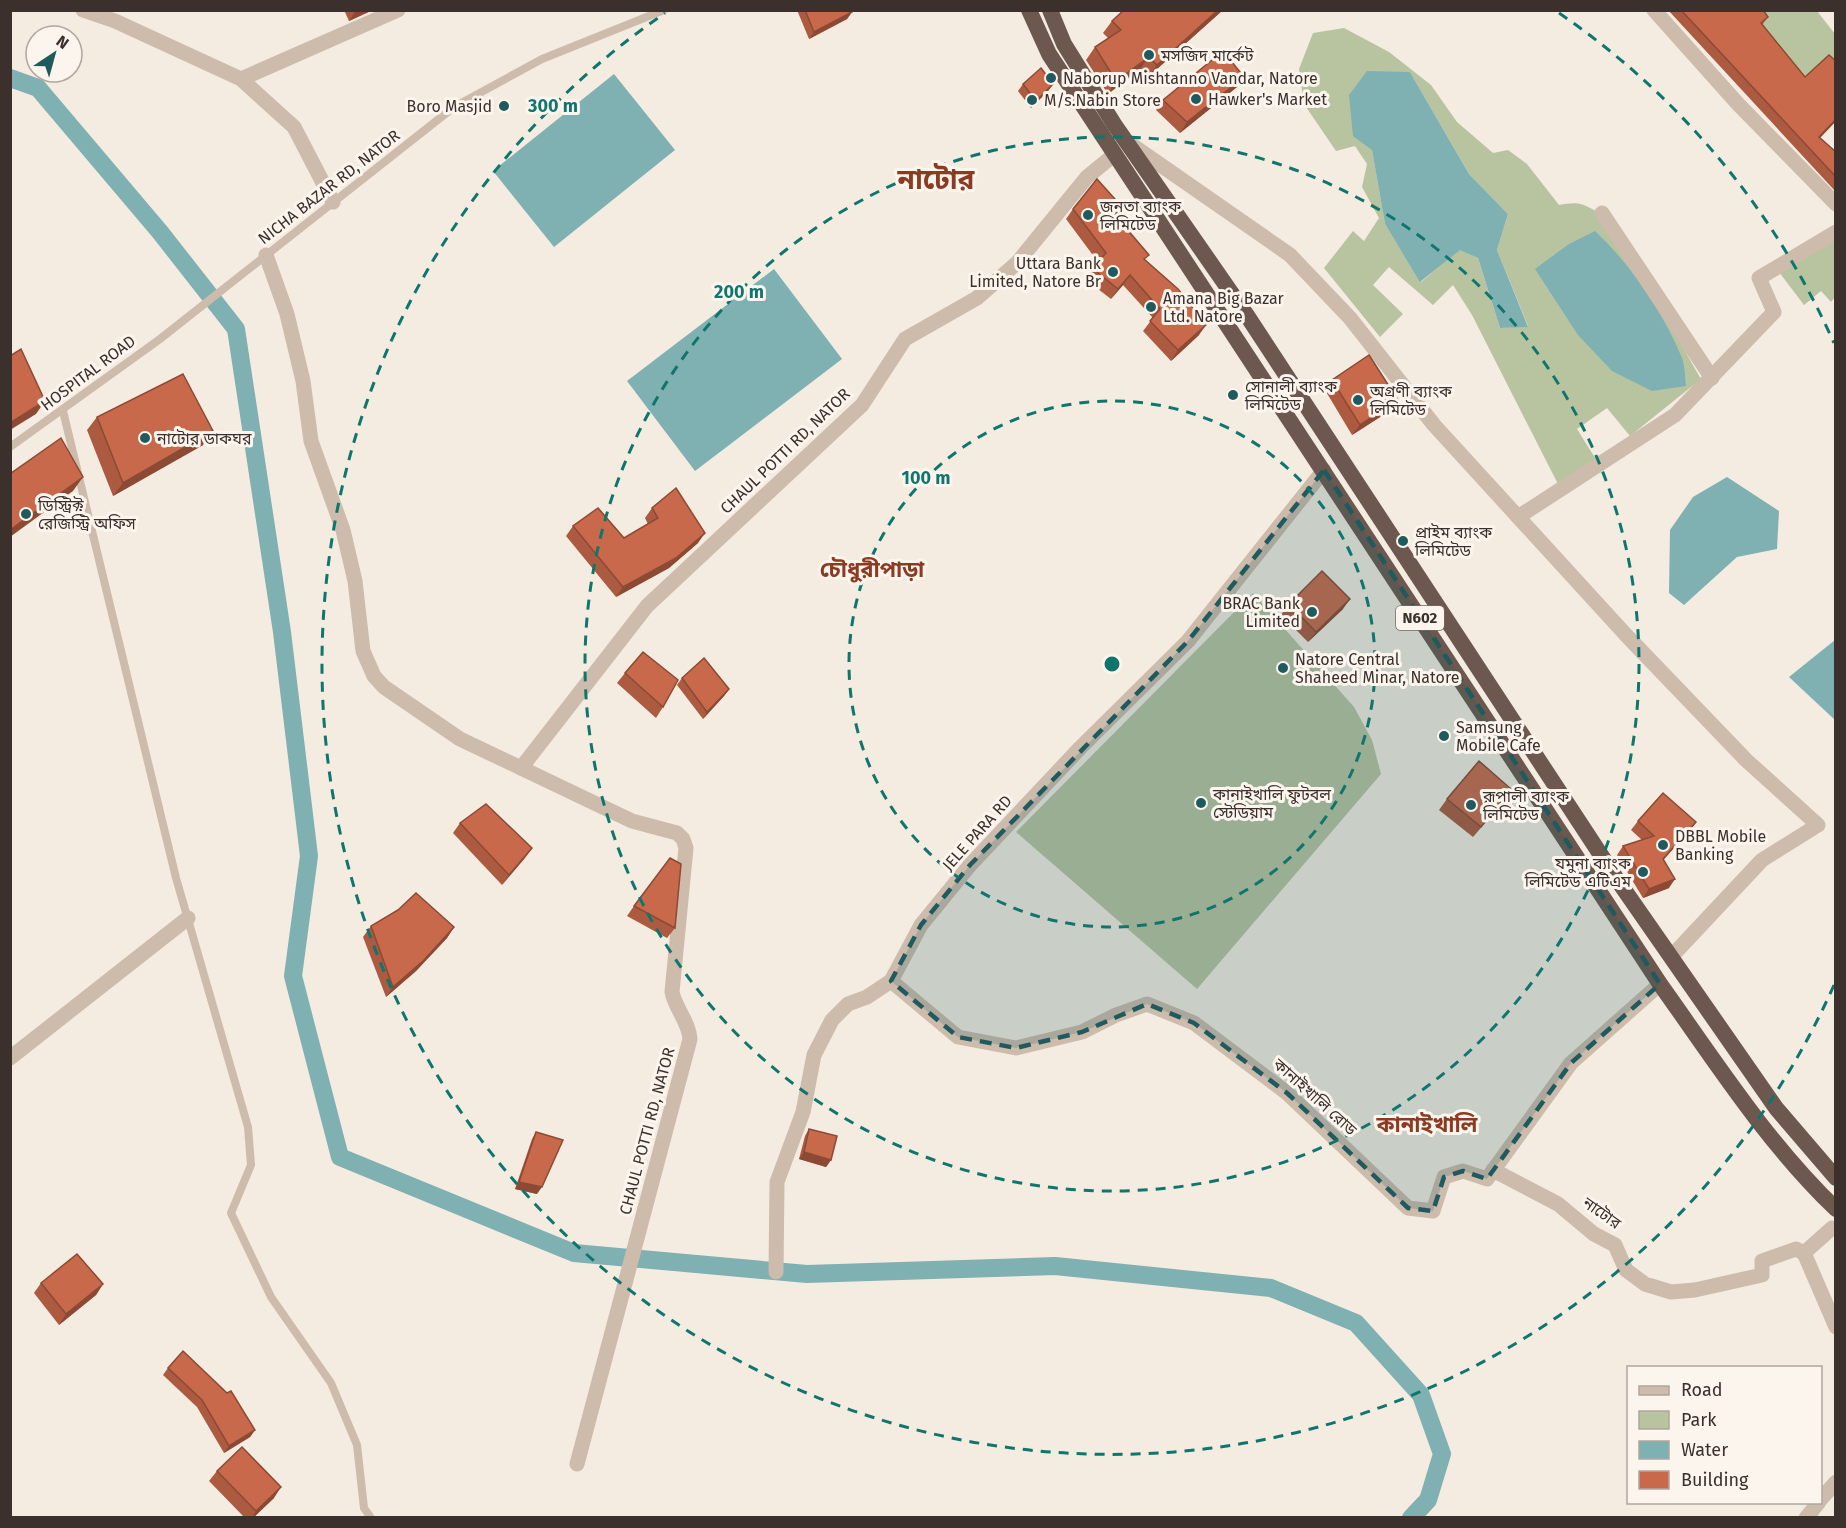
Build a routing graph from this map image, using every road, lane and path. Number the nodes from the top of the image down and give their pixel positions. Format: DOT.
graph roads {
  1 [pos="83,10"];
  2 [pos="398,10"];
  3 [pos="664,10"];
  4 [pos="1029,10"];
  5 [pos="1050,10"];
  6 [pos="1654,10"];
  7 [pos="241,79"];
  8 [pos="1107,128"];
  9 [pos="1125,140"];
  10 [pos="1115,154"];
  11 [pos="333,202"];
  12 [pos="1836,204"];
  13 [pos="1602,213"];
  14 [pos="1836,232"];
  15 [pos="266,255"];
  16 [pos="182,321"];
  17 [pos="1713,378"];
  18 [pos="63,411"];
  19 [pos="10,447"];
  20 [pos="1324,470"];
  21 [pos="1518,517"];
  22 [pos="521,768"];
  23 [pos="188,918"];
  24 [pos="1671,957"];
  25 [pos="891,981"];
  26 [pos="1660,984"];
  27 [pos="10,1058"];
  28 [pos="1493,1170"];
  29 [pos="1836,1178"];
  30 [pos="1836,1209"];
  31 [pos="1832,1228"];
  32 [pos="1804,1253"];
  33 [pos="776,1272"];
  34 [pos="1836,1327"];
  35 [pos="577,1464"];
  36 [pos="1836,1482"];
  37 [pos="1822,1500"];
  38 [pos="1818,1504"];
  39 [pos="371,1518"];
  40 [pos="1806,1518"];
  1 -- 7 [label="street"];
  2 -- 7 [label="street"];
  3 -- 11 [label="lane, NICHA BAZAR RD, NATOR"];
  4 -- 8 [label="highway, N602"];
  5 -- 8 [label="highway, N602"];
  6 -- 12 [label="street"];
  7 -- 11 [label="street"];
  8 -- 9 [label="highway, N602"];
  8 -- 10 [label="highway, N602"];
  9 -- 21 [label="street"];
  9 -- 24 [label="highway, N602"];
  10 -- 20 [label="highway, N602"];
  10 -- 22 [label="street, CHAUL POTTI RD, NATOR"];
  11 -- 15 [label="lane, NICHA BAZAR RD, NATOR"];
  13 -- 17 [label="street"];
  14 -- 17 [label="street"];
  15 -- 16 [label="lane, NICHA BAZAR RD, NATOR"];
  15 -- 22 [label="street, CHAUL POTTI RD, NATOR"];
  16 -- 18 [label="lane, HOSPITAL ROAD"];
  17 -- 21 [label="street"];
  18 -- 19 [label="lane, HOSPITAL ROAD"];
  18 -- 23 [label="lane"];
  20 -- 25 [label="street, JELE PARA RD"];
  20 -- 26 [label="highway, N602"];
  21 -- 24 [label="street"];
  22 -- 35 [label="street, CHAUL POTTI RD, NATOR"];
  23 -- 27 [label="street"];
  23 -- 39 [label="lane"];
  24 -- 29 [label="highway, N602"];
  25 -- 28 [label="street, কানাইখালি রোড"];
  25 -- 33 [label="street, JELE PARA RD"];
  26 -- 28 [label="street"];
  26 -- 30 [label="highway, N602"];
  28 -- 32 [label="street, নাটোর"];
  31 -- 32 [label="street"];
  32 -- 34 [label="street"];
  36 -- 37 [label="street"];
  38 -- 40 [label="street"];
}
